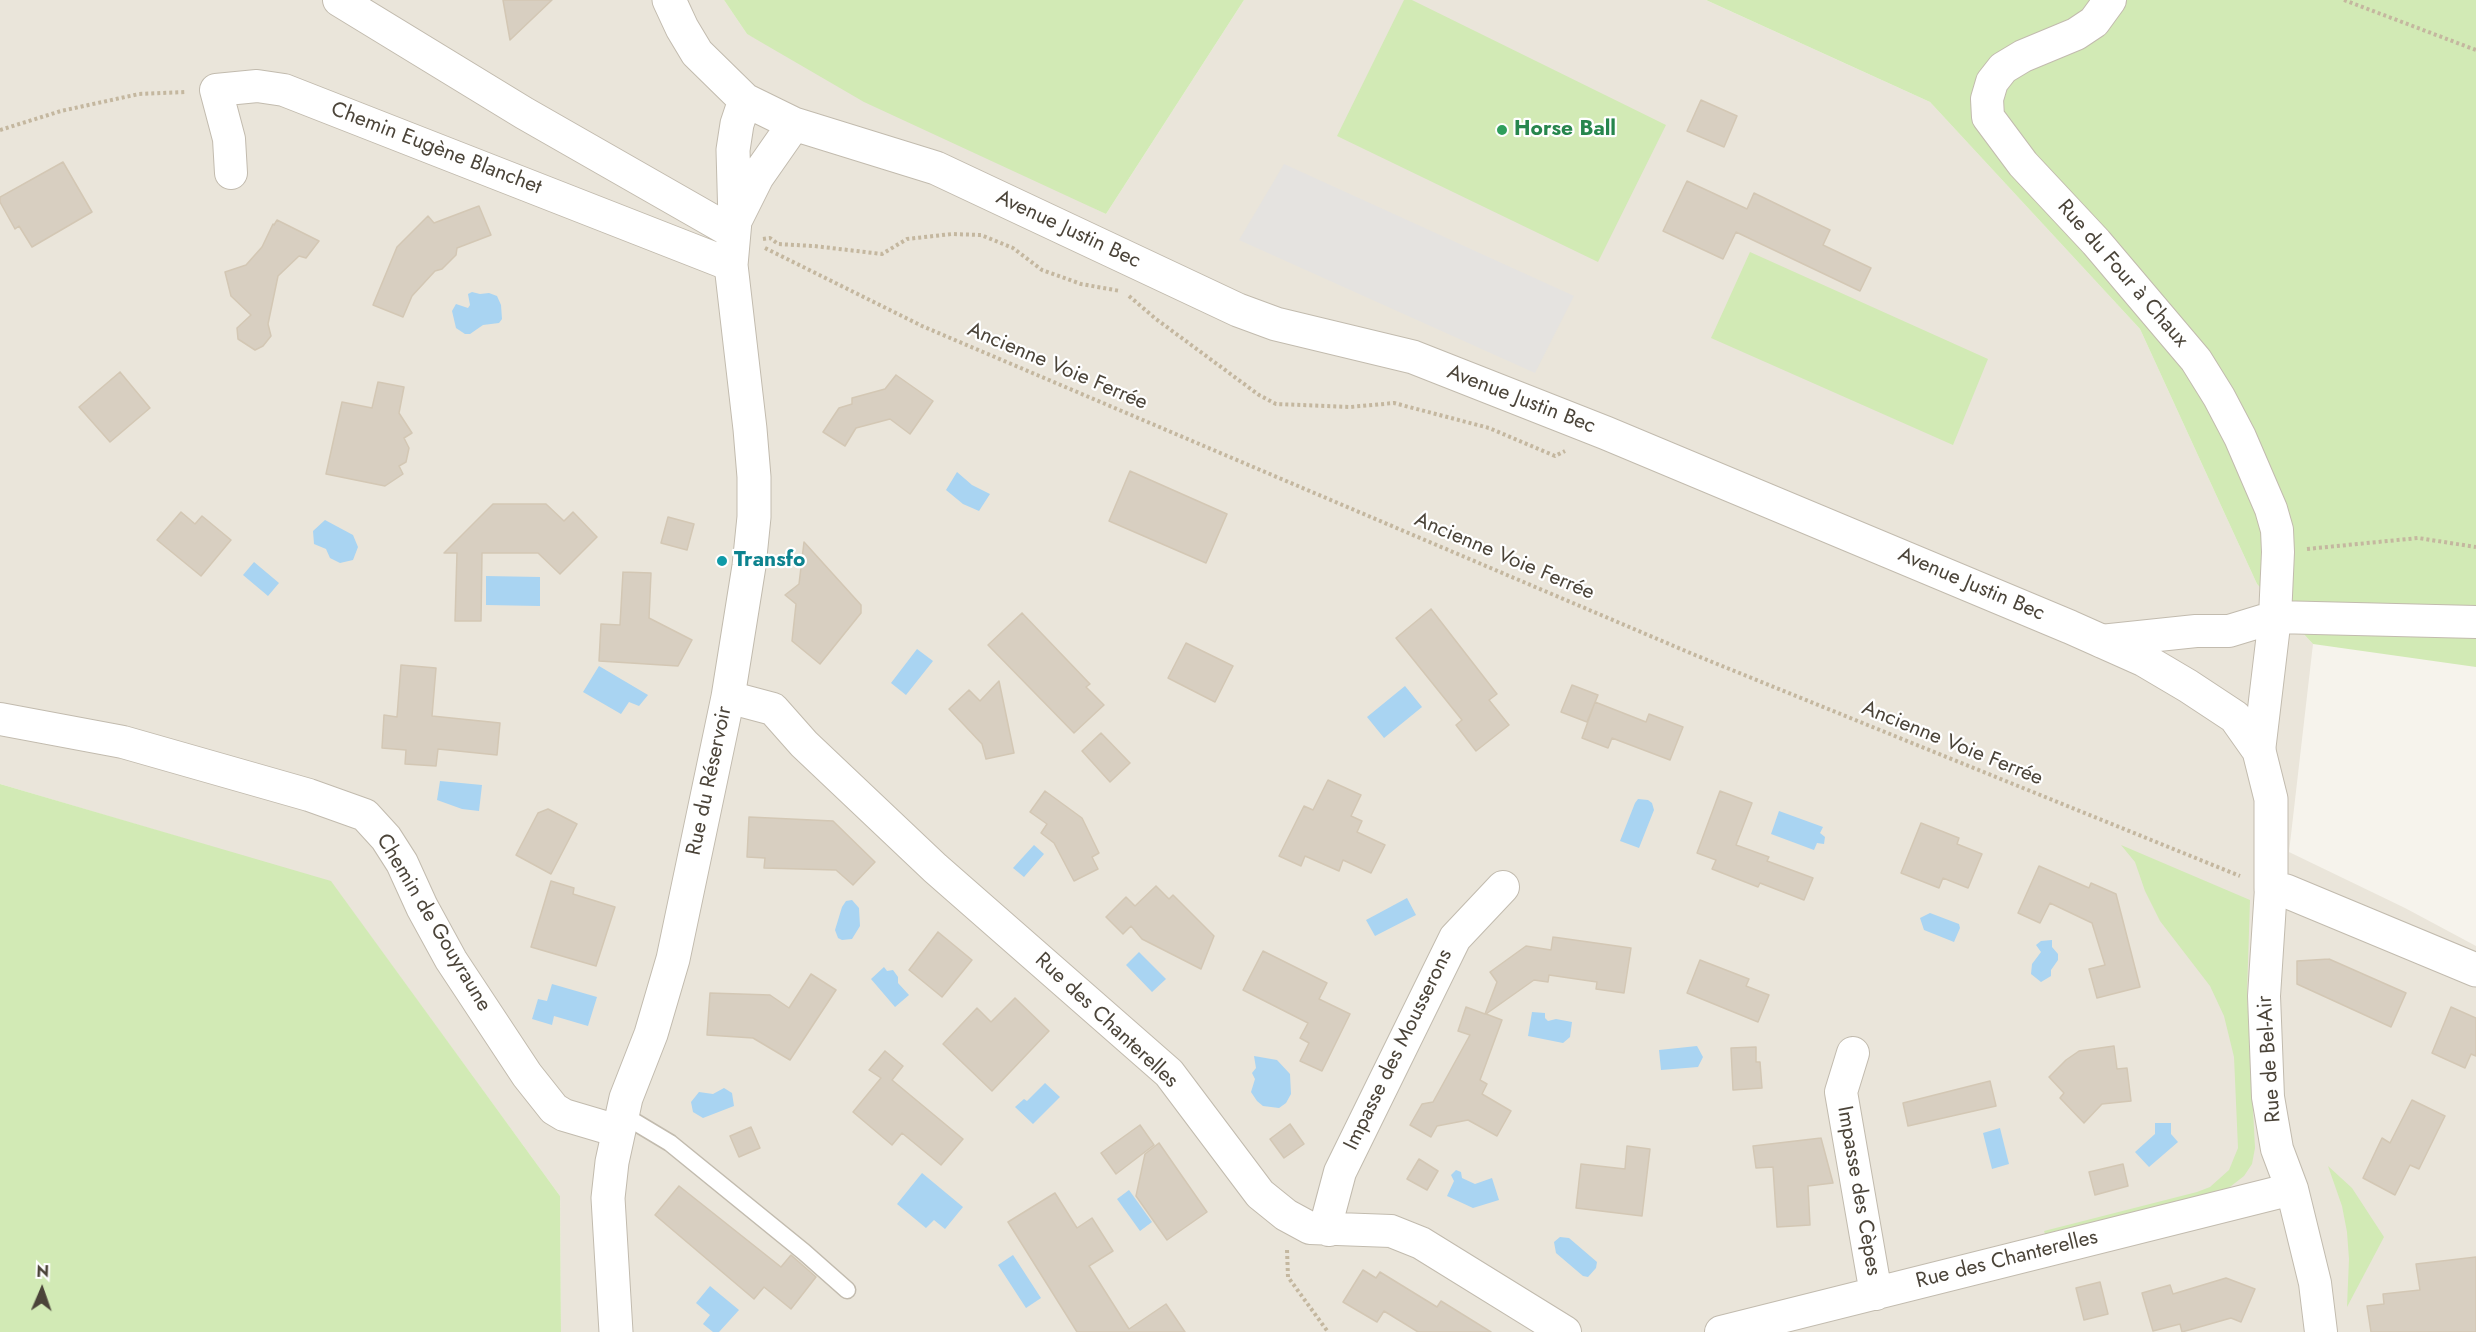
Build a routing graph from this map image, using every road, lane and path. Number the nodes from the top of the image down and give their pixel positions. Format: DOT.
graph roads {
  1 [pos="339,0"];
  2 [pos="669,0"];
  3 [pos="2110,0"];
  4 [pos="2344,0"];
  5 [pos="2476,50"];
  6 [pos="216,90"];
  7 [pos="745,100"];
  8 [pos="794,124"];
  9 [pos="0,130"];
  10 [pos="231,173"];
  11 [pos="738,240"];
  12 [pos="1606,433"];
  13 [pos="2476,547"];
  14 [pos="2278,552"];
  15 [pos="2275,617"];
  16 [pos="2476,622"];
  17 [pos="2101,641"];
  18 [pos="728,697"];
  19 [pos="0,719"];
  20 [pos="2259,751"];
  21 [pos="1503,887"];
  22 [pos="2271,888"];
  23 [pos="2476,970"];
  24 [pos="1854,1053"];
  25 [pos="619,1124"];
  26 [pos="2292,1190"];
  27 [pos="1286,1215"];
  28 [pos="1329,1230"];
  29 [pos="847,1290"];
  30 [pos="1876,1294"];
  31 [pos="616,1332"];
  32 [pos="1328,1332"];
  33 [pos="1565,1332"];
  34 [pos="1721,1332"];
  35 [pos="2321,1332"];
  1 -- 11 [label="street"];
  2 -- 7 [label="street, Avenue Justin Bec"];
  3 -- 14 [label="street, Rue du Four à Chaux"];
  4 -- 5 [label="path"];
  6 -- 9 [label="path"];
  6 -- 10 [label="street"];
  6 -- 11 [label="street, Chemin Eugène Blanchet"];
  7 -- 8 [label="street, Avenue Justin Bec"];
  7 -- 11 [label="street, Rue du Réservoir"];
  8 -- 11 [label="street"];
  8 -- 12 [label="street, Avenue Justin Bec"];
  11 -- 12 [label="path"];
  11 -- 18 [label="street, Rue du Réservoir"];
  11 -- 22 [label="path, Ancienne Voie Ferrée"];
  12 -- 17 [label="street, Avenue Justin Bec"];
  13 -- 14 [label="path"];
  14 -- 15 [label="street, Rue du Four à Chaux"];
  15 -- 16 [label="street"];
  15 -- 17 [label="street"];
  15 -- 20 [label="street, Rue du Four à Chaux"];
  17 -- 20 [label="street, Avenue Justin Bec"];
  18 -- 25 [label="street, Rue du Réservoir"];
  18 -- 27 [label="street, Rue des Chanterelles"];
  19 -- 25 [label="street, Chemin de Gouyraune"];
  20 -- 22 [label="street, Avenue Justin Bec"];
  21 -- 28 [label="street, Impasse des Mousserons"];
  22 -- 23 [label="street"];
  22 -- 26 [label="street, Rue de Bel-Air"];
  24 -- 30 [label="street, Impasse des Cèpes"];
  25 -- 29 [label="lane"];
  25 -- 31 [label="street, Rue du Réservoir"];
  26 -- 30 [label="street, Rue des Chanterelles"];
  26 -- 35 [label="street, Rue de Bel-Air"];
  27 -- 28 [label="street, Rue des Chanterelles"];
  27 -- 32 [label="path"];
  28 -- 33 [label="street, Rue des Chanterelles"];
  30 -- 34 [label="street, Rue des Chanterelles"];
}
